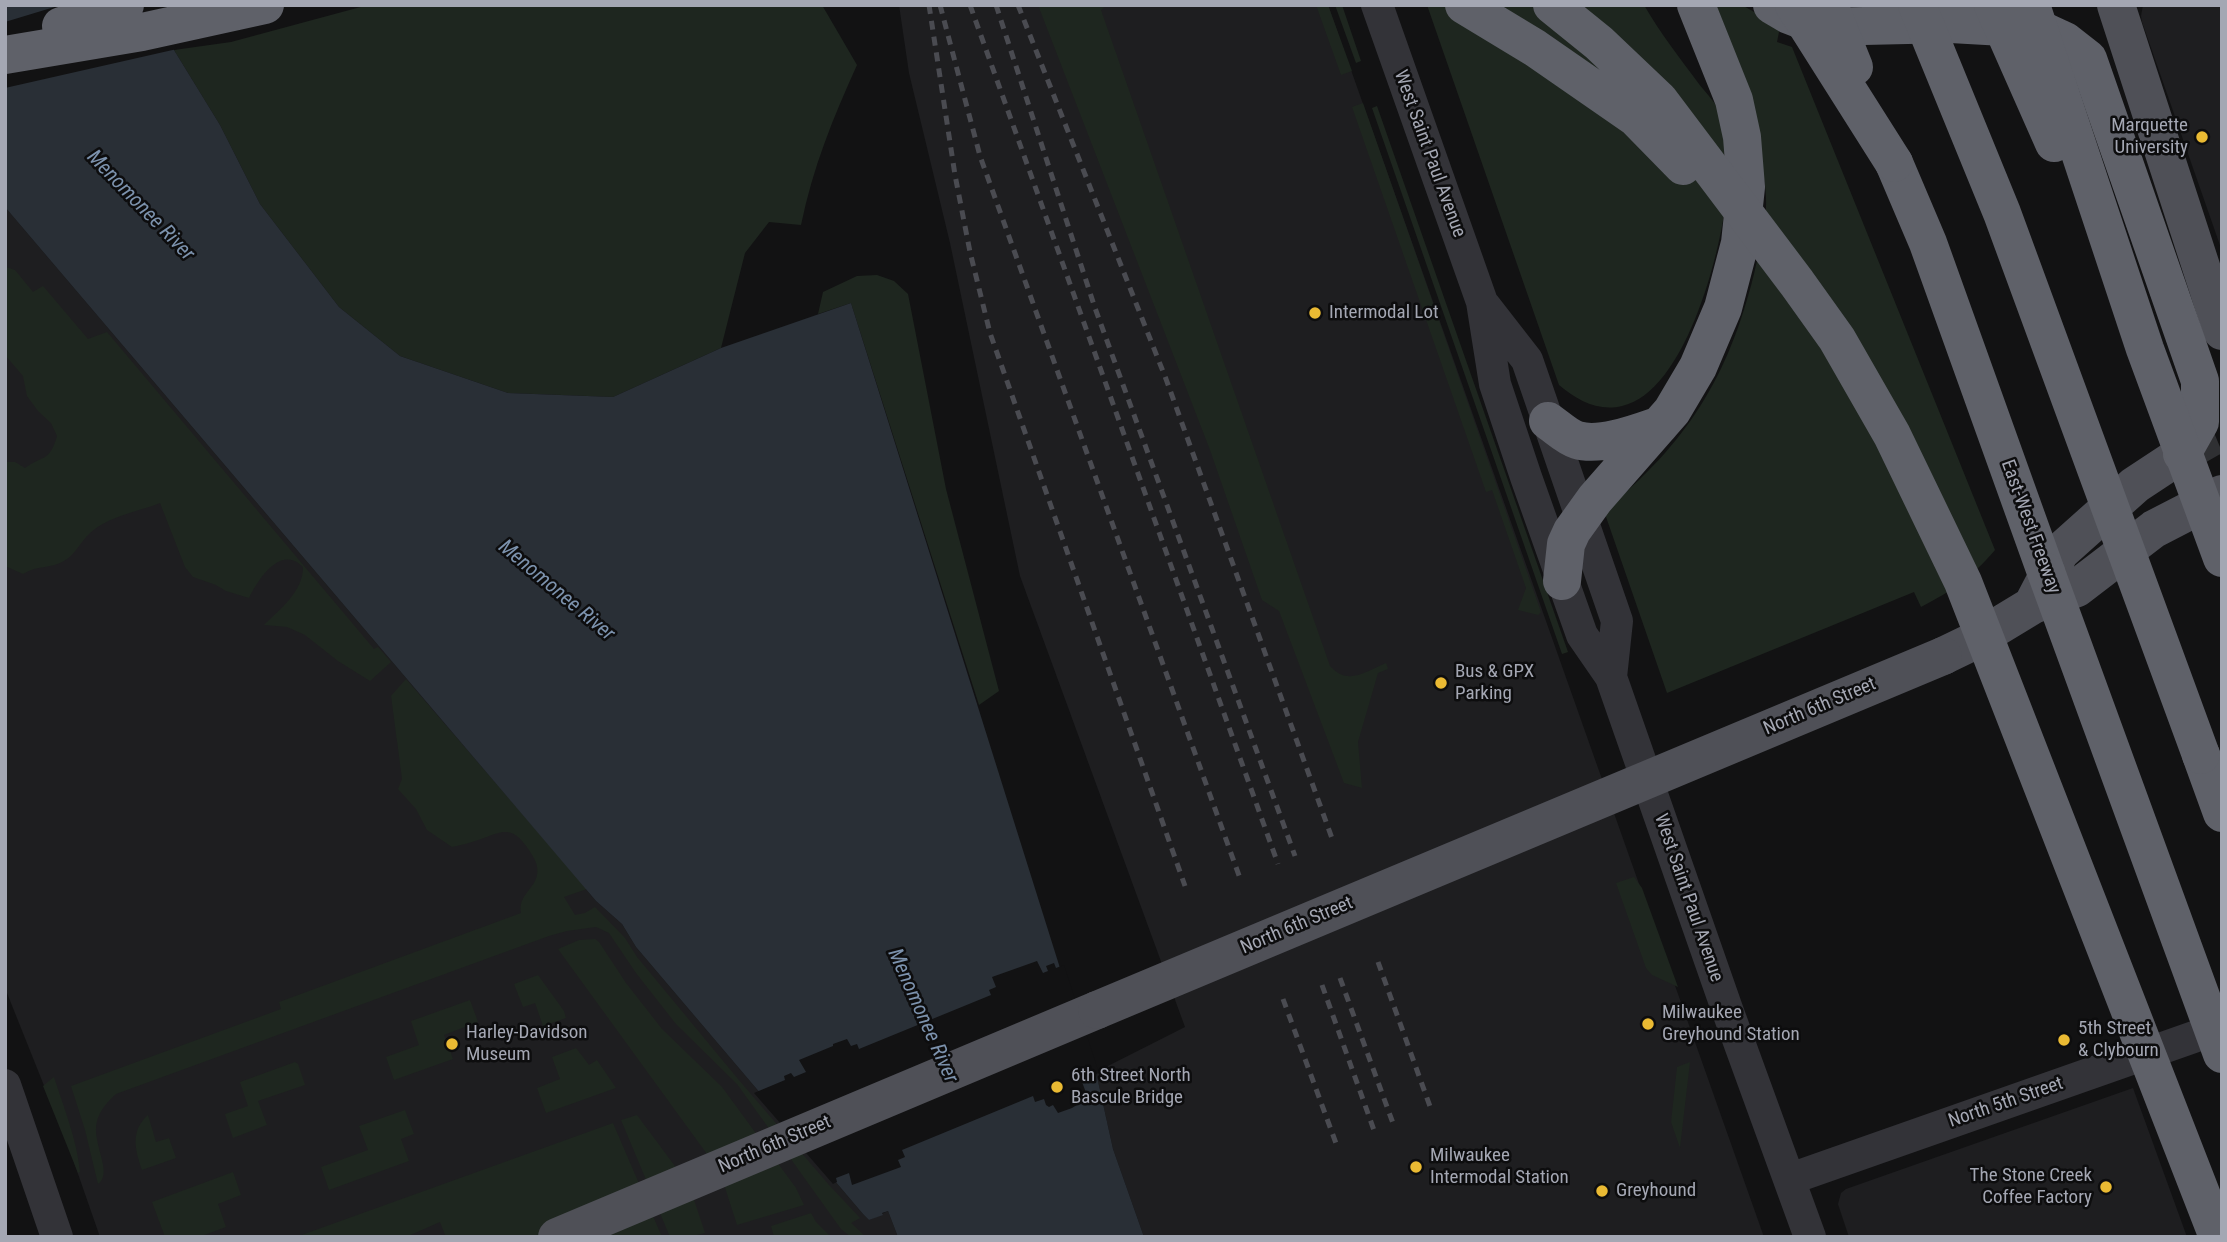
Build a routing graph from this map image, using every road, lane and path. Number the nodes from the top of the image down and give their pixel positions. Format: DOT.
graph roads {
  1 [pos="125,5"];
  2 [pos="265,5"];
  3 [pos="1377,5"];
  4 [pos="1465,5"];
  5 [pos="1552,5"];
  6 [pos="1696,5"];
  7 [pos="1772,5"];
  8 [pos="1794,5"];
  9 [pos="1829,5"];
  10 [pos="1917,5"];
  11 [pos="1993,5"];
  12 [pos="2009,5"];
  13 [pos="2031,5"];
  14 [pos="2116,5"];
  15 [pos="1951,24"];
  16 [pos="5,43"];
  17 [pos="5,55"];
  18 [pos="1894,163"];
  19 [pos="1797,283"];
  20 [pos="1482,302"];
  21 [pos="2221,327"];
  22 [pos="2145,349"];
  23 [pos="1548,421"];
  24 [pos="1660,425"];
  25 [pos="2182,454"];
  26 [pos="2222,494"];
  27 [pos="1581,517"];
  28 [pos="2222,558"];
  29 [pos="1562,580"];
  30 [pos="2033,605"];
  31 [pos="1611,677"];
  32 [pos="2222,813"];
  33 [pos="2222,1027"];
  34 [pos="2222,1054"];
  35 [pos="5,1086"];
  36 [pos="1790,1179"];
  37 [pos="57,1237"];
  38 [pos="557,1237"];
  39 [pos="1810,1237"];
  40 [pos="2218,1237"];
  1 -- 16 [label="highway"];
  2 -- 17 [label="highway"];
  3 -- 20 [label="street, West Saint Paul Avenue"];
  4 -- 19 [label="highway, bridge"];
  5 -- 19 [label="highway, bridge"];
  6 -- 24 [label="highway"];
  7 -- 15 [label="highway"];
  8 -- 18 [label="highway, bridge"];
  9 -- 18 [label="highway, East-West Freeway, bridge"];
  10 -- 32 [label="highway, bridge"];
  11 -- 22 [label="highway, bridge"];
  12 -- 15 [label="highway"];
  13 -- 22 [label="highway, bridge"];
  14 -- 21 [label="main road"];
  15 -- 25 [label="highway"];
  18 -- 34 [label="highway, East-West Freeway, bridge"];
  19 -- 40 [label="highway, bridge"];
  20 -- 23 [label="street, West Saint Paul Avenue"];
  20 -- 29 [label="street, West Saint Paul Avenue"];
  22 -- 28 [label="highway, bridge"];
  23 -- 24 [label="highway"];
  23 -- 27 [label="street, West Saint Paul Avenue"];
  24 -- 27 [label="highway"];
  25 -- 30 [label="main road"];
  26 -- 30 [label="main road, North 6th Street"];
  27 -- 29 [label="highway"];
  27 -- 31 [label="street, West Saint Paul Avenue"];
  29 -- 31 [label="street, West Saint Paul Avenue"];
  30 -- 38 [label="main road, North 6th Street, bridge"];
  31 -- 36 [label="street, West Saint Paul Avenue"];
  33 -- 36 [label="street, North 5th Street"];
  35 -- 37 [label="street"];
  36 -- 39 [label="street, West Saint Paul Avenue"];
}
